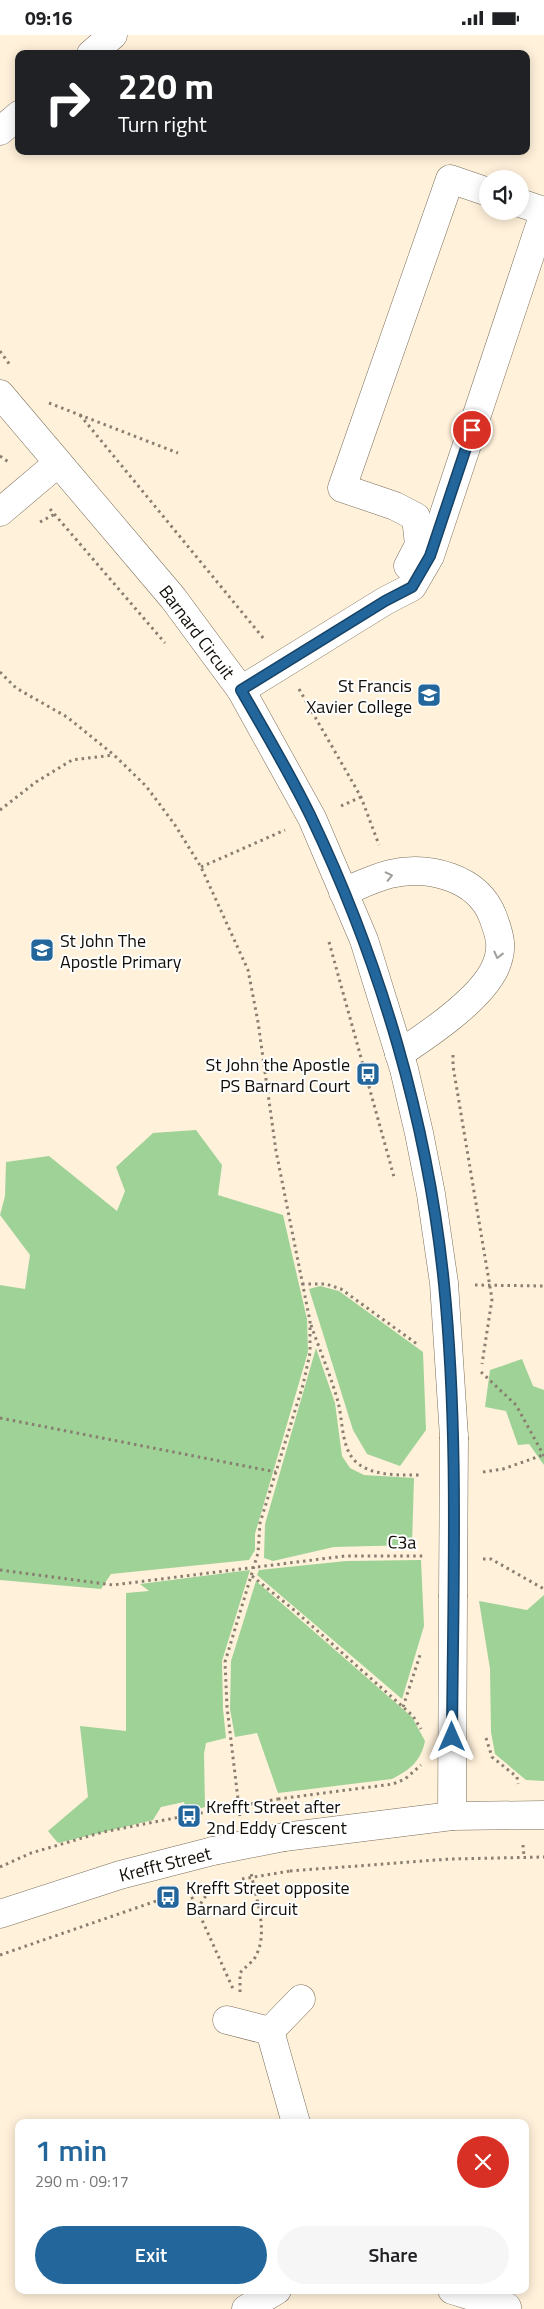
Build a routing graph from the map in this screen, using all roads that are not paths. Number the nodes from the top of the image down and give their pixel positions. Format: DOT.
graph roads {
  1 [pos="113,35"];
  2 [pos="96,50"];
  3 [pos="15,118"];
  4 [pos="0,131"];
  5 [pos="479,189"];
  6 [pos="529,206"];
  7 [pos="544,212"];
  8 [pos="0,394"];
  9 [pos="58,463"];
  10 [pos="0,512"];
  11 [pos="385,601"];
  12 [pos="241,690"];
  13 [pos="343,891"];
  14 [pos="399,1054"];
  15 [pos="532,1815"];
  16 [pos="452,1816"];
  17 [pos="0,1913"];
  18 [pos="301,1999"];
  19 [pos="234,2005"];
  20 [pos="270,2031"];
  21 [pos="295,2119"];
  22 [pos="270,2294"];
  23 [pos="465,2294"];
  24 [pos="507,2307"];
  25 [pos="246,2309"];
  1 -- 2 [label="street"];
  3 -- 4 [label="street"];
  5 -- 11 [label="street"];
  6 -- 7 [label="street"];
  7 -- 11 [label="street"];
  8 -- 9 [label="street, Barnard Circuit"];
  9 -- 10 [label="street"];
  9 -- 12 [label="street, Barnard Circuit"];
  11 -- 12 [label="street"];
  12 -- 13 [label="street, Barnard Circuit"];
  13 -- 14 [label="street, Barnard Circuit"];
  13 -- 14 [label="street, one-way"];
  14 -- 16 [label="street, Barnard Circuit, bridge"];
  15 -- 16 [label="street, Krefft Street"];
  16 -- 17 [label="street, Krefft Street, bridge"];
  18 -- 20 [label="street"];
  19 -- 20 [label="street"];
  20 -- 21 [label="street"];
  22 -- 25 [label="street"];
  23 -- 24 [label="street"];
}
